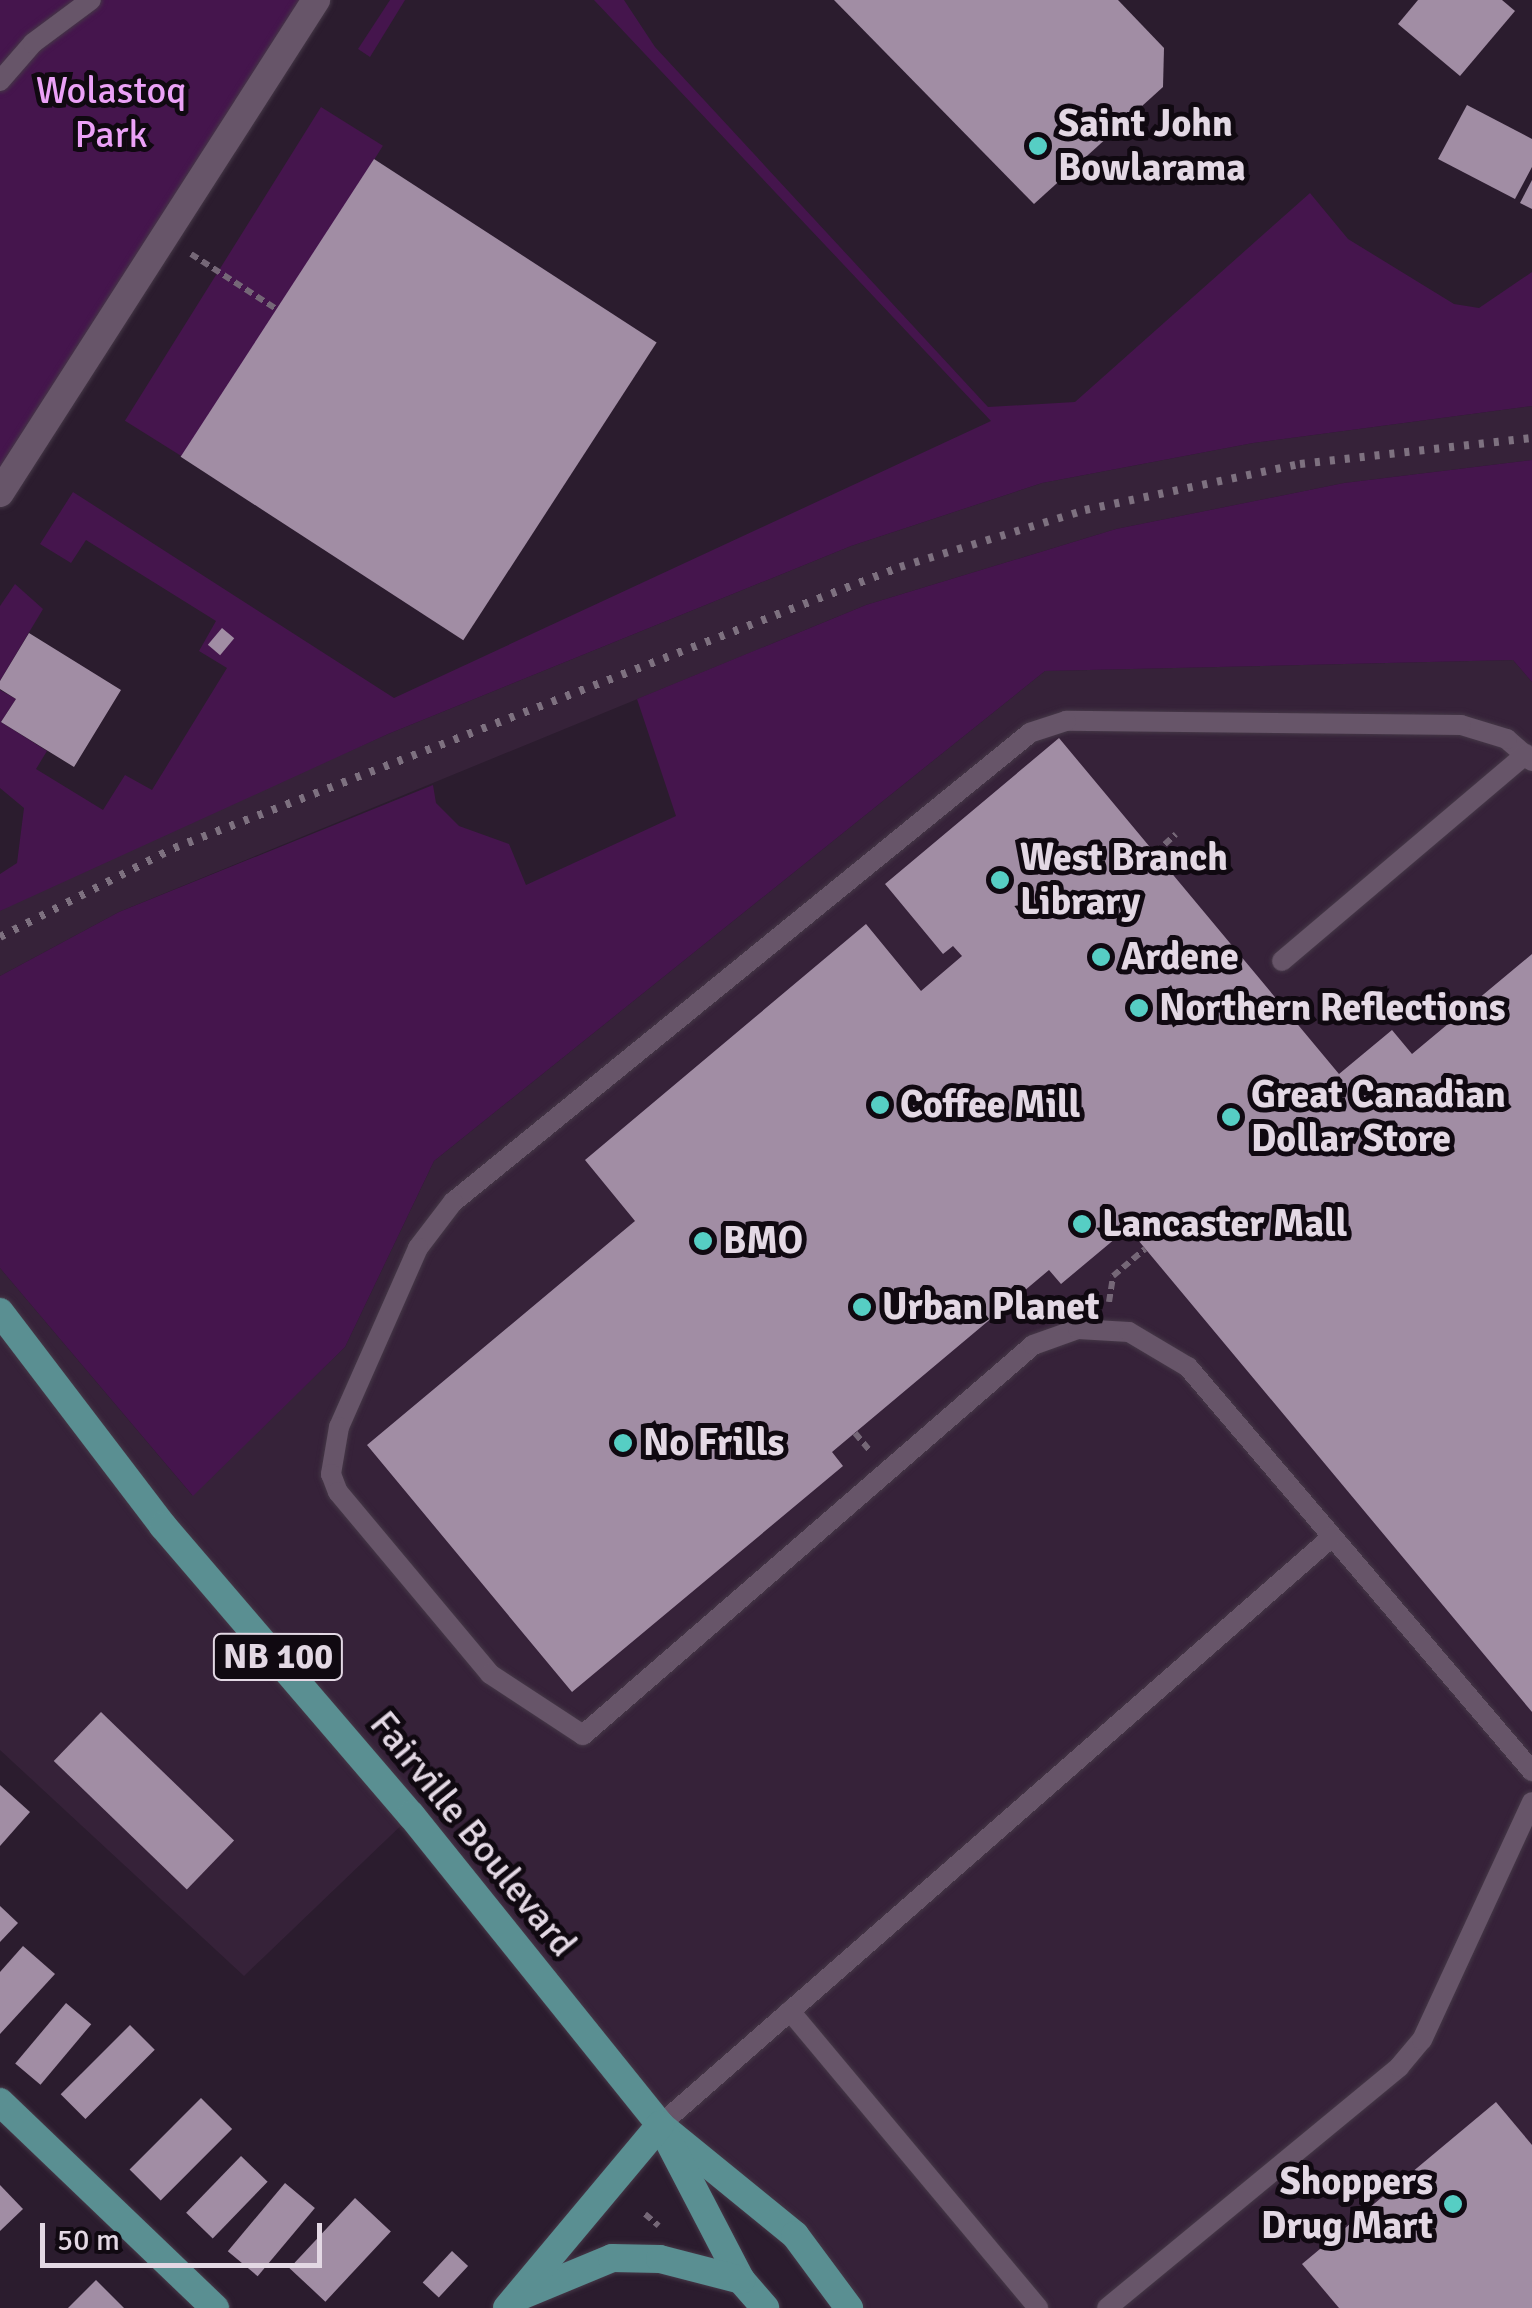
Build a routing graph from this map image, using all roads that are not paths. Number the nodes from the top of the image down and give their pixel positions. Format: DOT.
graph roads {
  1 [pos="91,0"];
  2 [pos="316,0"];
  3 [pos="0,80"];
  4 [pos="0,493"];
  5 [pos="1529,757"];
  6 [pos="1282,961"];
  7 [pos="0,1312"];
  8 [pos="1332,1537"];
  9 [pos="1532,1771"];
  10 [pos="1532,1802"];
  11 [pos="790,2011"];
  12 [pos="0,2102"];
  13 [pos="660,2125"];
  14 [pos="742,2280"];
  15 [pos="511,2303"];
  16 [pos="214,2308"];
  17 [pos="765,2308"];
  18 [pos="849,2308"];
  19 [pos="1038,2308"];
  20 [pos="1107,2308"];
  1 -- 3 [label="lane"];
  2 -- 4 [label="street"];
  5 -- 6 [label="lane"];
  5 -- 8 [label="lane"];
  7 -- 13 [label="main road, Fairville Boulevard / NB 100"];
  8 -- 9 [label="lane"];
  8 -- 11 [label="lane"];
  10 -- 20 [label="lane"];
  11 -- 13 [label="lane"];
  11 -- 19 [label="lane"];
  12 -- 16 [label="main road"];
  13 -- 14 [label="main road, Fairville Boulevard / NB 100"];
  13 -- 15 [label="main road"];
  13 -- 18 [label="main road, Fairville Boulevard / NB 100"];
  14 -- 15 [label="main road"];
  14 -- 17 [label="main road, Fairville Boulevard / NB 100"];
}
